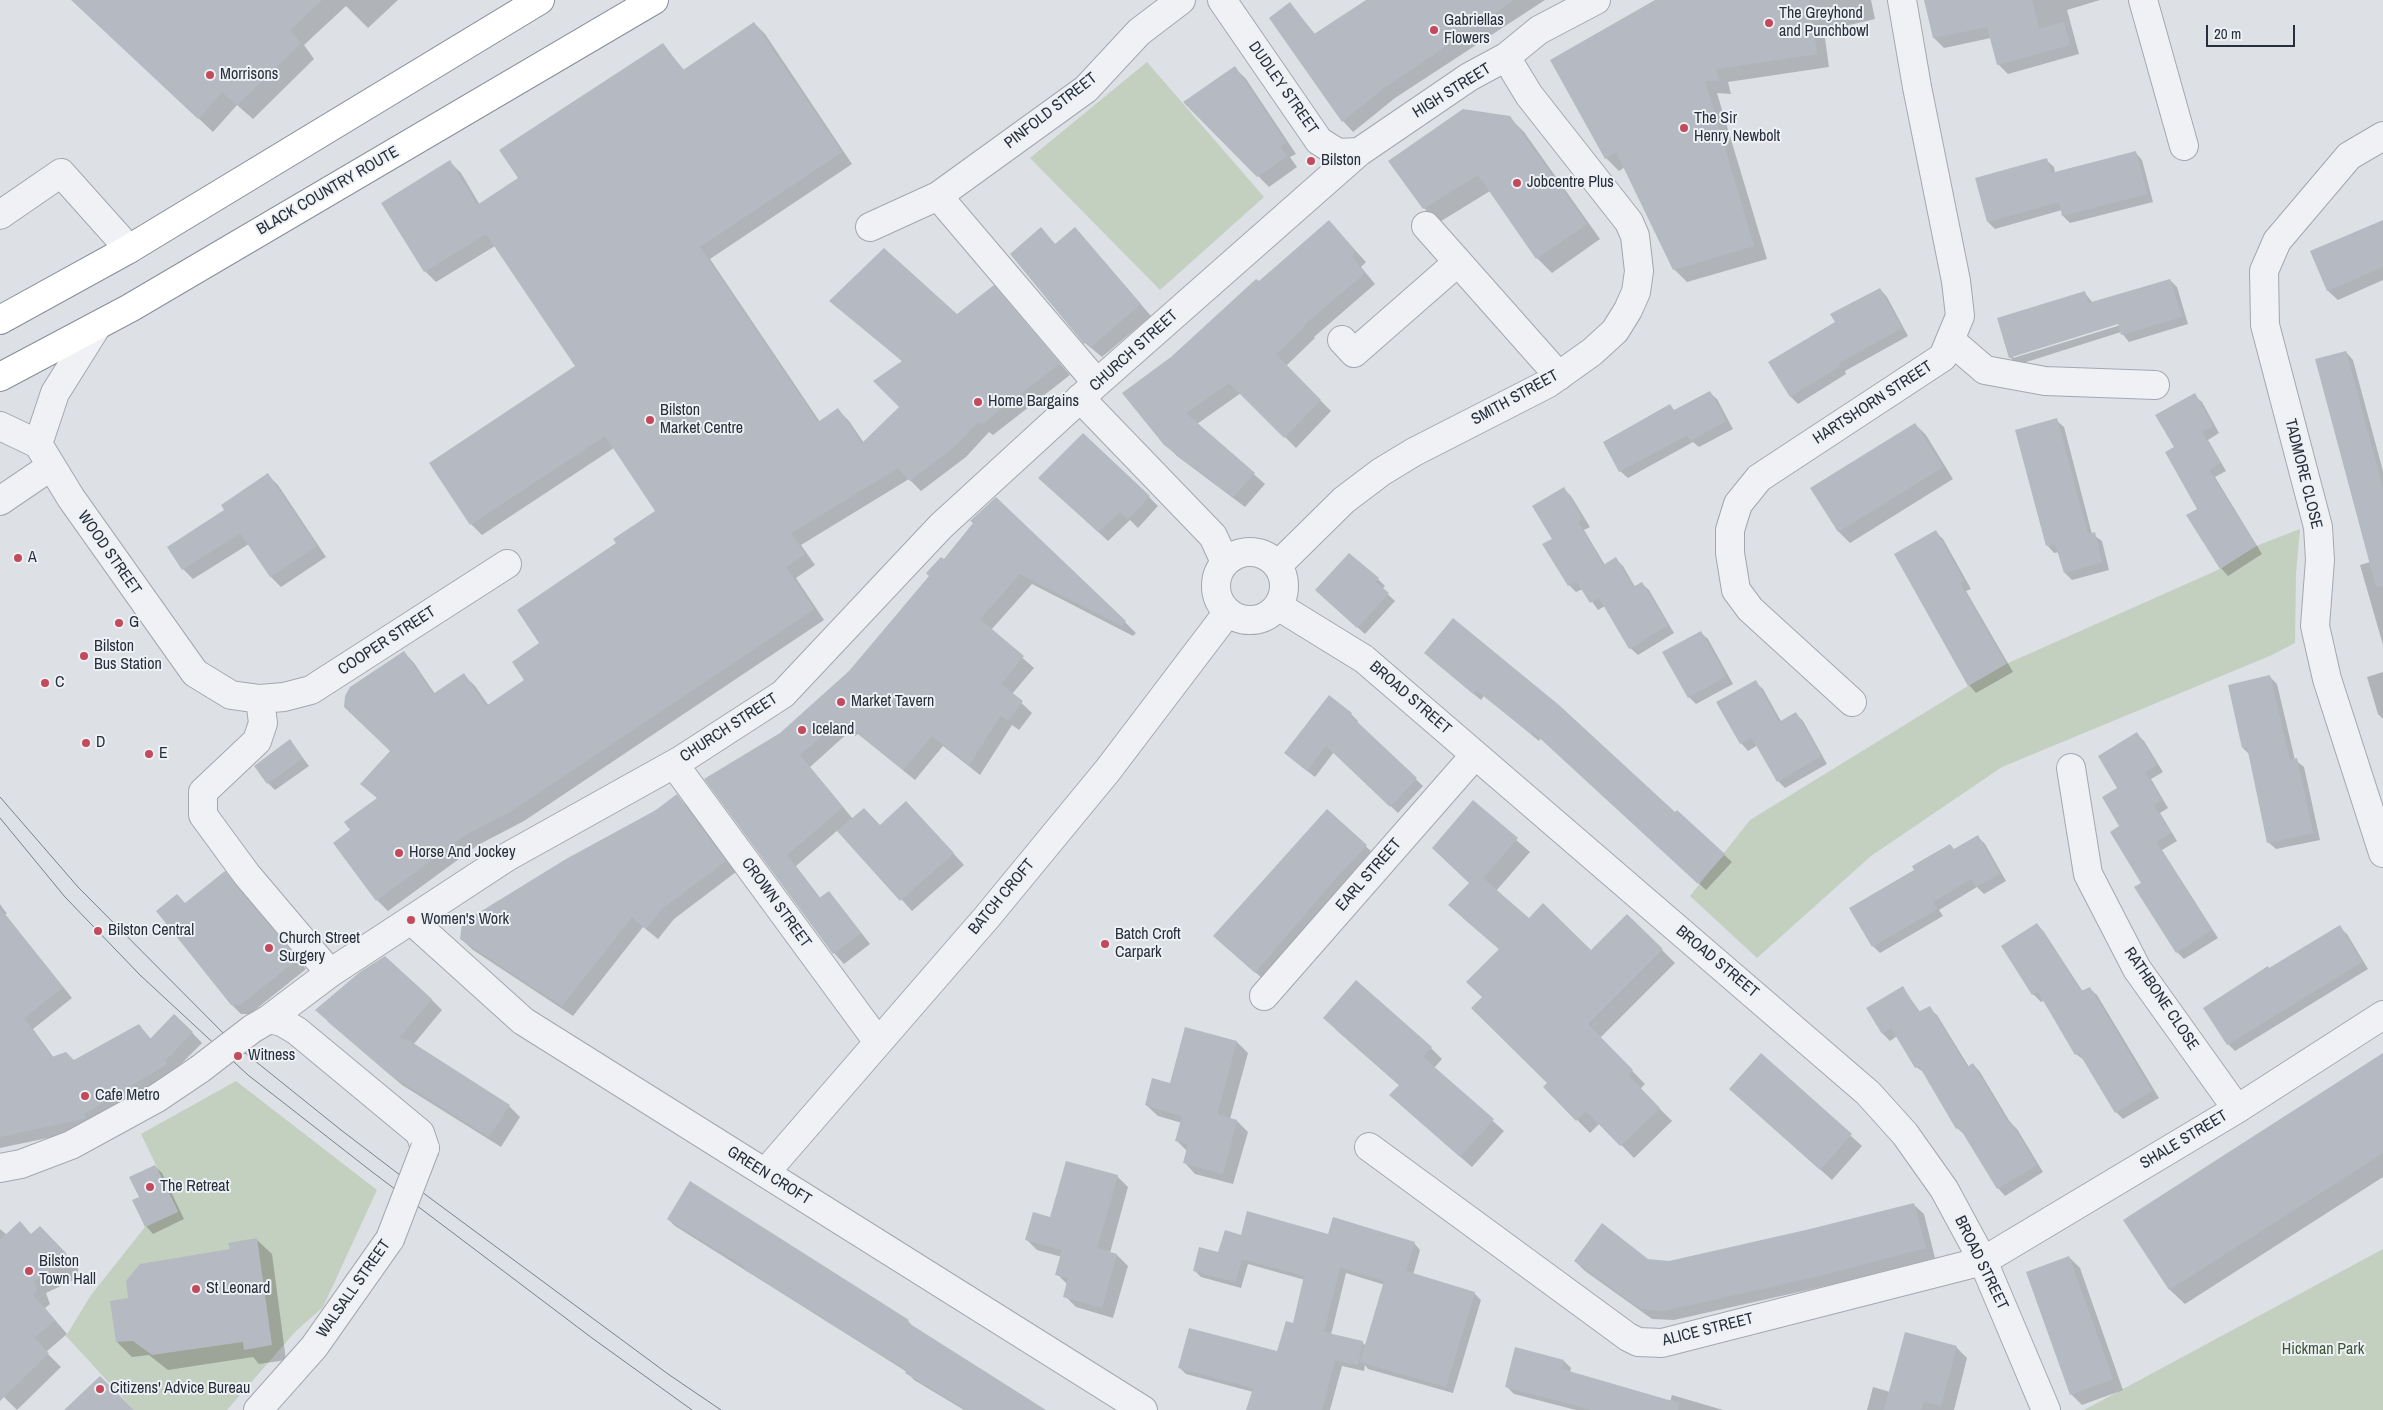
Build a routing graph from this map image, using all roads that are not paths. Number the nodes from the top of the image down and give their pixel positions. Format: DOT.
graph roads {
  1 [pos="540,0"];
  2 [pos="654,0"];
  3 [pos="1181,0"];
  4 [pos="1222,0"];
  5 [pos="1596,0"];
  6 [pos="1902,0"];
  7 [pos="2143,0"];
  8 [pos="1506,57"];
  9 [pos="2383,136"];
  10 [pos="2184,146"];
  11 [pos="1359,152"];
  12 [pos="938,196"];
  13 [pos="0,215"];
  14 [pos="1426,226"];
  15 [pos="870,227"];
  16 [pos="129,249"];
  17 [pos="1458,262"];
  18 [pos="0,320"];
  19 [pos="97,326"];
  20 [pos="1342,340"];
  21 [pos="1950,340"];
  22 [pos="1559,376"];
  23 [pos="0,378"];
  24 [pos="2155,385"];
  25 [pos="1089,390"];
  26 [pos="0,426"];
  27 [pos="44,456"];
  28 [pos="0,502"];
  29 [pos="1225,562"];
  30 [pos="506,564"];
  31 [pos="1278,565"];
  32 [pos="1278,606"];
  33 [pos="1228,612"];
  34 [pos="260,699"];
  35 [pos="1852,702"];
  36 [pos="1475,755"];
  37 [pos="674,764"];
  38 [pos="2071,768"];
  39 [pos="2383,853"];
  40 [pos="411,920"];
  41 [pos="330,973"];
  42 [pos="1264,996"];
  43 [pos="2383,1015"];
  44 [pos="261,1024"];
  45 [pos="878,1042"];
  46 [pos="2237,1109"];
  47 [pos="1370,1147"];
  48 [pos="0,1168"];
  49 [pos="765,1173"];
  50 [pos="1982,1261"];
  51 [pos="258,1410"];
  52 [pos="1144,1410"];
  53 [pos="2046,1410"];
  1 -- 16 [label="highway"];
  2 -- 19 [label="highway, BLACK COUNTRY ROUTE"];
  3 -- 12 [label="street, PINFOLD STREET"];
  4 -- 11 [label="street, DUDLEY STREET"];
  5 -- 8 [label="street, HIGH STREET"];
  6 -- 21 [label="street, HARTSHORN STREET"];
  7 -- 10 [label="street"];
  8 -- 11 [label="street, HIGH STREET"];
  8 -- 22 [label="street, SMITH STREET"];
  9 -- 39 [label="street, TADMORE CLOSE"];
  11 -- 25 [label="street, CHURCH STREET"];
  12 -- 15 [label="street, PINFOLD STREET"];
  12 -- 25 [label="street"];
  13 -- 16 [label="street"];
  14 -- 17 [label="street"];
  16 -- 18 [label="highway"];
  17 -- 20 [label="street"];
  17 -- 22 [label="street"];
  19 -- 23 [label="highway, BLACK COUNTRY ROUTE"];
  19 -- 27 [label="street"];
  21 -- 24 [label="street"];
  21 -- 35 [label="street, HARTSHORN STREET"];
  22 -- 31 [label="street, SMITH STREET"];
  25 -- 29 [label="street"];
  25 -- 37 [label="street, CHURCH STREET"];
  26 -- 27 [label="street, WOOD STREET"];
  27 -- 28 [label="street"];
  27 -- 34 [label="street, WOOD STREET"];
  29 -- 31 [label="street"];
  29 -- 33 [label="street"];
  30 -- 34 [label="street, COOPER STREET"];
  31 -- 32 [label="street"];
  32 -- 33 [label="street"];
  32 -- 36 [label="street, BROAD STREET"];
  33 -- 45 [label="street, BATCH CROFT"];
  34 -- 41 [label="street"];
  36 -- 42 [label="street, EARL STREET"];
  36 -- 50 [label="street, BROAD STREET"];
  37 -- 40 [label="street, CHURCH STREET"];
  37 -- 45 [label="street, CROWN STREET"];
  38 -- 46 [label="street, RATHBONE CLOSE"];
  40 -- 41 [label="street, CHURCH STREET"];
  40 -- 49 [label="street, GREEN CROFT"];
  41 -- 44 [label="street, CHURCH STREET"];
  43 -- 46 [label="street, SHALE STREET"];
  44 -- 48 [label="street, CHURCH STREET, bridge"];
  44 -- 51 [label="street, WALSALL STREET, bridge"];
  45 -- 49 [label="street, BATCH CROFT"];
  46 -- 50 [label="street, SHALE STREET"];
  47 -- 50 [label="street, ALICE STREET"];
  49 -- 52 [label="street, GREEN CROFT"];
  50 -- 53 [label="street, BROAD STREET"];
}
